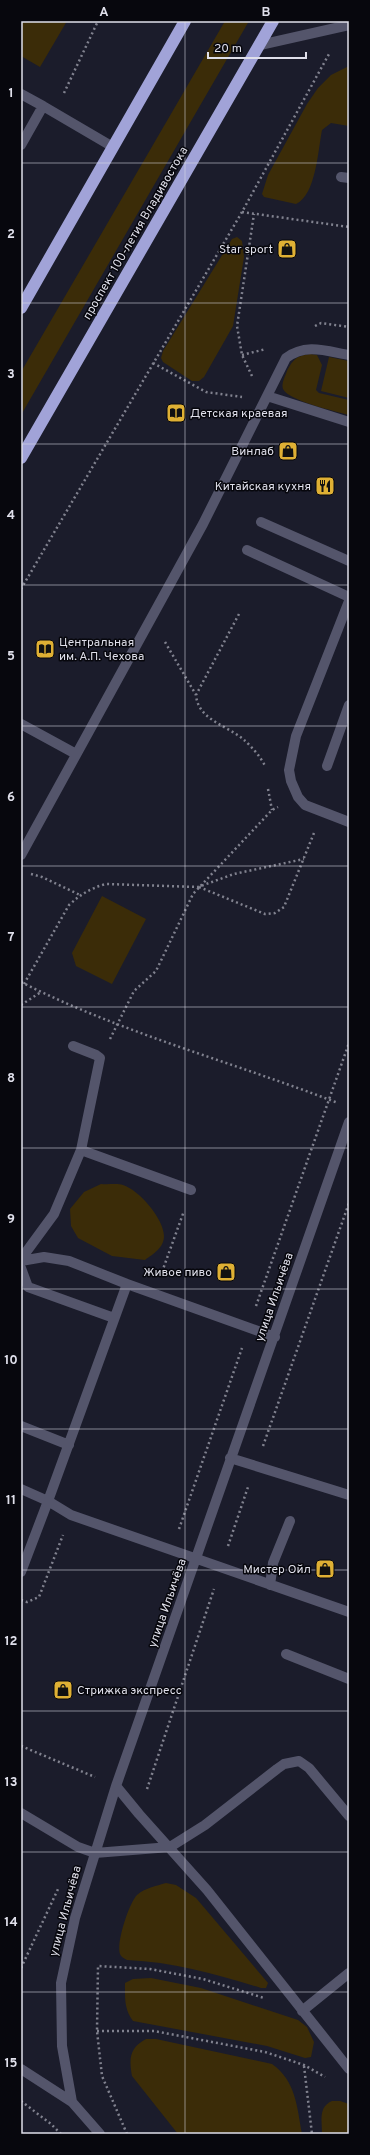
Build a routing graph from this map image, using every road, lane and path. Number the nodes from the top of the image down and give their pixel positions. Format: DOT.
graph roads {
  1 [pos="98,21"];
  2 [pos="186,21"];
  3 [pos="273,21"];
  4 [pos="346,26"];
  5 [pos="260,45"];
  6 [pos="21,94"];
  7 [pos="43,106"];
  8 [pos="55,112"];
  9 [pos="21,145"];
  10 [pos="114,147"];
  11 [pos="242,212"];
  12 [pos="254,214"];
  13 [pos="349,227"];
  14 [pos="21,308"];
  15 [pos="349,355"];
  16 [pos="153,363"];
  17 [pos="254,380"];
  18 [pos="267,396"];
  19 [pos="244,397"];
  20 [pos="349,422"];
  21 [pos="21,458"];
  22 [pos="261,522"];
  23 [pos="247,550"];
  24 [pos="349,561"];
  25 [pos="21,589"];
  26 [pos="349,597"];
  27 [pos="349,601"];
  28 [pos="239,614"];
  29 [pos="165,642"];
  30 [pos="196,695"];
  31 [pos="349,705"];
  32 [pos="21,724"];
  33 [pos="76,754"];
  34 [pos="327,766"];
  35 [pos="266,772"];
  36 [pos="268,787"];
  37 [pos="298,797"];
  38 [pos="272,810"];
  39 [pos="322,812"];
  40 [pos="349,822"];
  41 [pos="21,854"];
  42 [pos="304,859"];
  43 [pos="28,873"];
  44 [pos="198,887"];
  45 [pos="80,895"];
  46 [pos="21,982"];
  47 [pos="24,984"];
  48 [pos="41,992"];
  49 [pos="21,1005"];
  50 [pos="117,1025"];
  51 [pos="349,1043"];
  52 [pos="73,1046"];
  53 [pos="100,1058"];
  54 [pos="328,1100"];
  55 [pos="342,1105"];
  56 [pos="349,1122"];
  57 [pos="81,1150"];
  58 [pos="191,1190"];
  59 [pos="349,1203"];
  60 [pos="21,1260"];
  61 [pos="21,1268"];
  62 [pos="127,1284"];
  63 [pos="155,1293"];
  64 [pos="114,1318"];
  65 [pos="249,1327"];
  66 [pos="275,1337"];
  67 [pos="21,1426"];
  68 [pos="69,1445"];
  69 [pos="230,1458"];
  70 [pos="255,1466"];
  71 [pos="21,1489"];
  72 [pos="349,1494"];
  73 [pos="48,1501"];
  74 [pos="71,1515"];
  75 [pos="290,1521"];
  76 [pos="171,1550"];
  77 [pos="196,1559"];
  78 [pos="221,1567"];
  79 [pos="21,1572"];
  80 [pos="270,1585"];
  81 [pos="21,1600"];
  82 [pos="349,1612"];
  83 [pos="286,1654"];
  84 [pos="349,1679"];
  85 [pos="21,1746"];
  86 [pos="116,1786"];
  87 [pos="21,1813"];
  88 [pos="139,1814"];
  89 [pos="349,1816"];
  90 [pos="170,1846"];
  91 [pos="95,1852"];
  92 [pos="61,1883"];
  93 [pos="21,1968"];
  94 [pos="349,1973"];
  95 [pos="302,2011"];
  96 [pos="97,2031"];
  97 [pos="304,2065"];
  98 [pos="21,2069"];
  99 [pos="349,2069"];
  100 [pos="330,2080"];
  101 [pos="21,2102"];
  102 [pos="72,2102"];
  103 [pos="61,2134"];
  104 [pos="100,2134"];
  105 [pos="128,2134"];
  106 [pos="312,2134"];
  1 -- 8 [label="path"];
  2 -- 10 [label="highway"];
  3 -- 5 [label="highway, проспект 100-летия Владивостока"];
  4 -- 5 [label="street"];
  4 -- 11 [label="path"];
  5 -- 21 [label="highway, проспект 100-летия Владивостока"];
  6 -- 7 [label="street"];
  7 -- 8 [label="street"];
  7 -- 9 [label="street"];
  8 -- 10 [label="street"];
  10 -- 14 [label="highway"];
  11 -- 12 [label="path"];
  11 -- 16 [label="path"];
  12 -- 13 [label="path"];
  12 -- 17 [label="path"];
  15 -- 18 [label="street"];
  16 -- 19 [label="path"];
  16 -- 25 [label="path"];
  18 -- 20 [label="street"];
  18 -- 33 [label="street"];
  22 -- 24 [label="street"];
  23 -- 26 [label="street"];
  27 -- 37 [label="street"];
  28 -- 30 [label="path"];
  29 -- 30 [label="path"];
  30 -- 35 [label="path"];
  31 -- 34 [label="street"];
  32 -- 33 [label="street"];
  33 -- 41 [label="street"];
  36 -- 38 [label="path"];
  37 -- 38 [label="path"];
  37 -- 39 [label="street"];
  38 -- 44 [label="path"];
  39 -- 40 [label="street"];
  39 -- 42 [label="path"];
  42 -- 44 [label="path"];
  42 -- 44 [label="path"];
  43 -- 45 [label="path"];
  44 -- 45 [label="path"];
  44 -- 50 [label="path"];
  45 -- 47 [label="path"];
  46 -- 47 [label="path"];
  47 -- 48 [label="path"];
  48 -- 49 [label="path"];
  48 -- 50 [label="path"];
  50 -- 53 [label="path"];
  50 -- 54 [label="path"];
  51 -- 54 [label="path"];
  52 -- 53 [label="street"];
  53 -- 57 [label="street"];
  54 -- 55 [label="path"];
  54 -- 65 [label="path"];
  56 -- 66 [label="street, улица Ильичёва"];
  57 -- 58 [label="street"];
  57 -- 60 [label="street"];
  58 -- 63 [label="path"];
  59 -- 70 [label="path"];
  60 -- 62 [label="street"];
  61 -- 64 [label="street"];
  62 -- 63 [label="street"];
  62 -- 64 [label="street"];
  63 -- 65 [label="street"];
  64 -- 68 [label="street"];
  65 -- 66 [label="street"];
  65 -- 76 [label="path"];
  66 -- 69 [label="street, улица Ильичёва"];
  67 -- 68 [label="street"];
  68 -- 73 [label="street"];
  69 -- 70 [label="street"];
  69 -- 77 [label="street, улица Ильичёва"];
  70 -- 72 [label="street"];
  70 -- 78 [label="path"];
  71 -- 73 [label="street"];
  73 -- 74 [label="street"];
  73 -- 79 [label="street"];
  74 -- 76 [label="street"];
  74 -- 81 [label="path"];
  75 -- 80 [label="street"];
  76 -- 77 [label="street"];
  77 -- 78 [label="street"];
  77 -- 86 [label="street, улица Ильичёва"];
  78 -- 80 [label="street"];
  78 -- 88 [label="path"];
  80 -- 82 [label="street"];
  83 -- 84 [label="street"];
  85 -- 86 [label="path"];
  86 -- 88 [label="street"];
  86 -- 91 [label="street, улица Ильичёва"];
  87 -- 91 [label="street"];
  88 -- 90 [label="street"];
  89 -- 90 [label="street"];
  90 -- 91 [label="street"];
  90 -- 95 [label="street"];
  91 -- 102 [label="street, улица Ильичёва"];
  92 -- 93 [label="path"];
  94 -- 95 [label="street"];
  95 -- 96 [label="path"];
  95 -- 99 [label="street"];
  96 -- 97 [label="path"];
  96 -- 105 [label="path"];
  97 -- 100 [label="path"];
  97 -- 106 [label="path"];
  98 -- 102 [label="street"];
  101 -- 103 [label="path"];
  102 -- 104 [label="street"];
}
